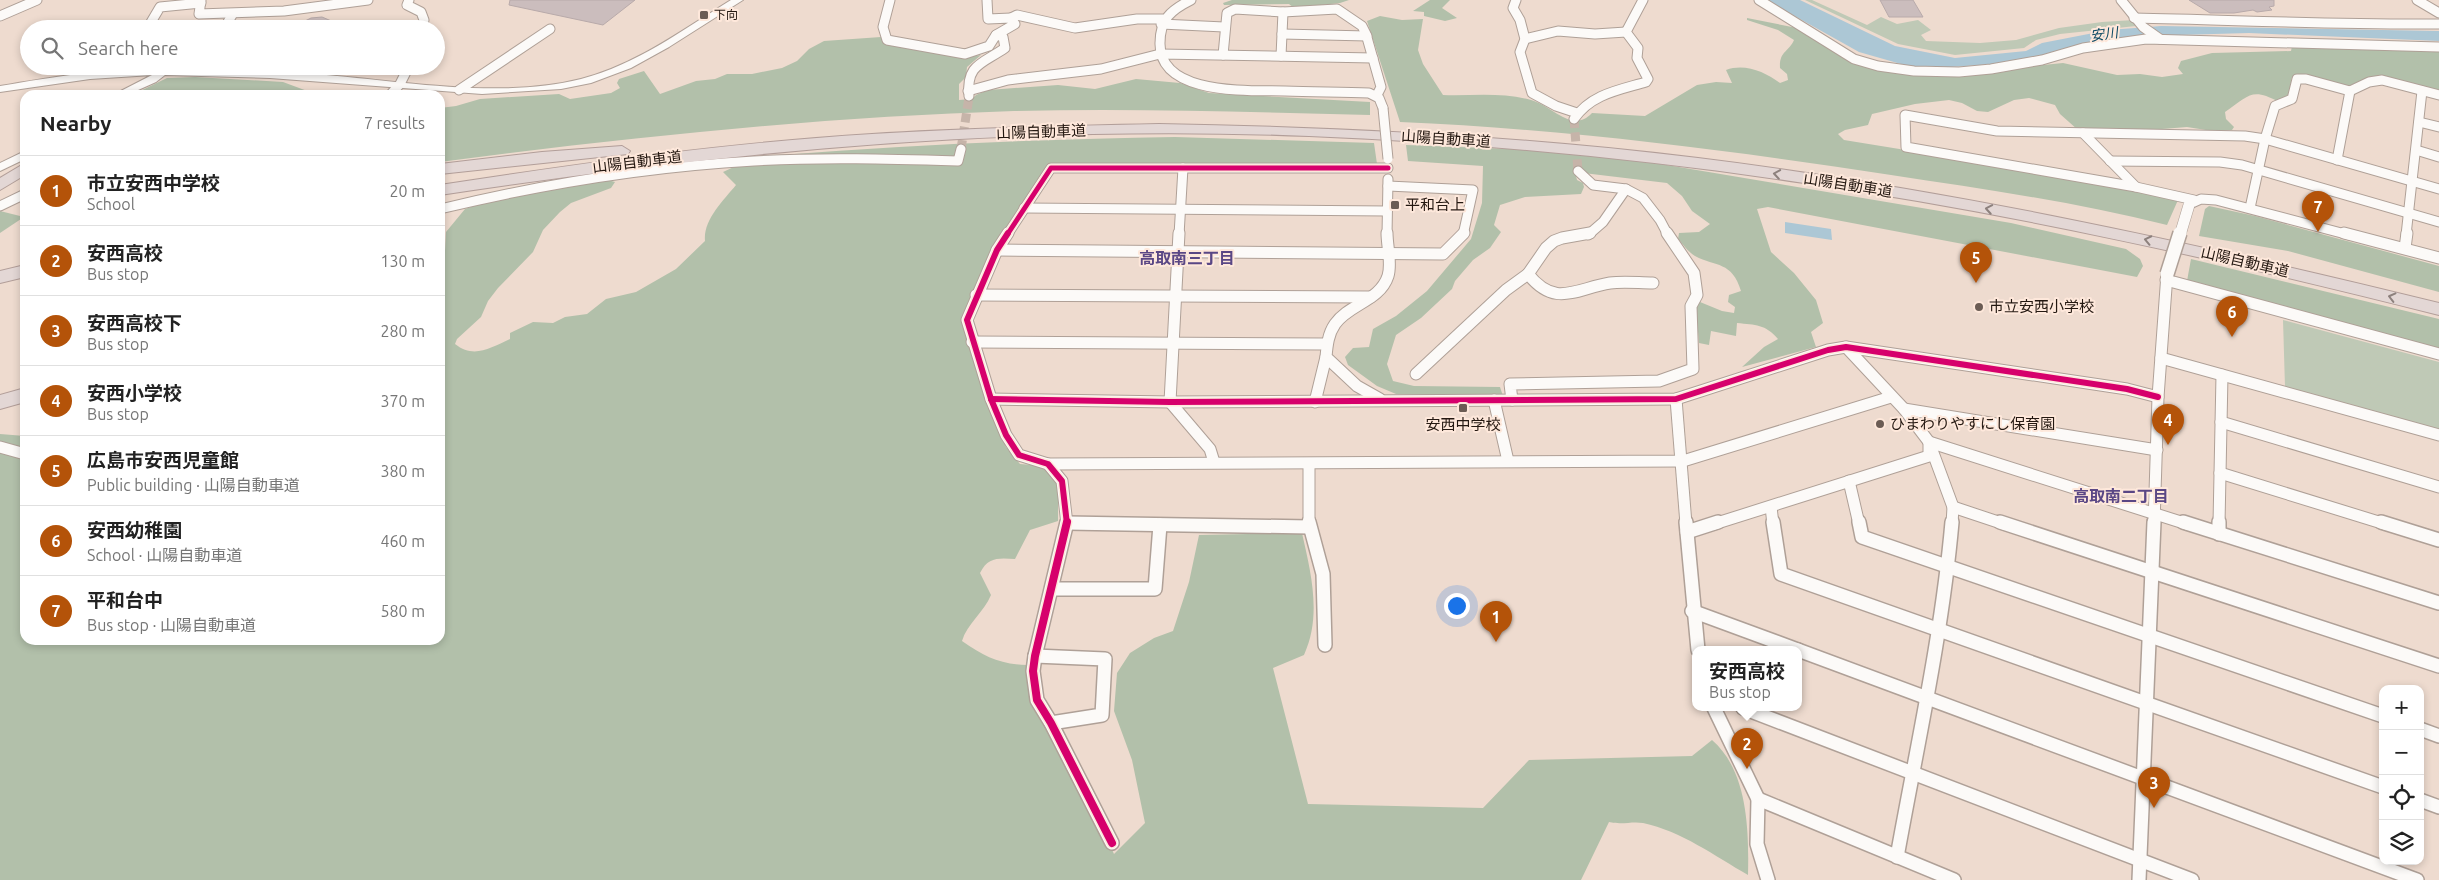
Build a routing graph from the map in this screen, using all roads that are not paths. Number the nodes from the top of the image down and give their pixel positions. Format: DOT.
graph roads {
  1 [pos="37,0"];
  2 [pos="368,0"];
  3 [pos="409,0"];
  4 [pos="738,0"];
  5 [pos="890,0"];
  6 [pos="987,0"];
  7 [pos="1191,0"];
  8 [pos="1516,0"];
  9 [pos="1643,0"];
  10 [pos="1759,0"];
  11 [pos="2121,0"];
  12 [pos="2417,0"];
  13 [pos="201,2"];
  14 [pos="1283,12"];
  15 [pos="2439,13"];
  16 [pos="232,15"];
  17 [pos="0,16"];
  18 [pos="1010,18"];
  19 [pos="2136,19"];
  20 [pos="152,20"];
  21 [pos="229,20"];
  22 [pos="424,20"];
  23 [pos="1162,21"];
  24 [pos="2439,24"];
  25 [pos="1224,27"];
  26 [pos="550,29"];
  27 [pos="1626,32"];
  28 [pos="1282,34"];
  29 [pos="996,35"];
  30 [pos="1367,36"];
  31 [pos="2157,38"];
  32 [pos="1525,39"];
  33 [pos="2439,47"];
  34 [pos="1160,54"];
  35 [pos="1223,55"];
  36 [pos="1281,56"];
  37 [pos="1373,58"];
  38 [pos="98,75"];
  39 [pos="158,75"];
  40 [pos="270,75"];
  41 [pos="404,75"];
  42 [pos="400,84"];
  43 [pos="0,88"];
  44 [pos="129,90"];
  45 [pos="395,90"];
  46 [pos="459,90"];
  47 [pos="2350,91"];
  48 [pos="2422,91"];
  49 [pos="1377,95"];
  50 [pos="2439,95"];
  51 [pos="2419,122"];
  52 [pos="2439,127"];
  53 [pos="2083,134"];
  54 [pos="2265,139"];
  55 [pos="961,149"];
  56 [pos="2416,150"];
  57 [pos="657,154"];
  58 [pos="20,157"];
  59 [pos="2439,157"];
  60 [pos="2337,160"];
  61 [pos="2110,161"];
  62 [pos="1388,164"];
  63 [pos="0,168"];
  64 [pos="445,168"];
  65 [pos="1183,168"];
  66 [pos="2258,169"];
  67 [pos="20,171"];
  68 [pos="1578,171"];
  69 [pos="445,178"];
  70 [pos="2413,181"];
  71 [pos="20,184"];
  72 [pos="0,185"];
  73 [pos="1388,186"];
  74 [pos="2136,187"];
  75 [pos="445,189"];
  76 [pos="1626,189"];
  77 [pos="2439,189"];
  78 [pos="0,194"];
  79 [pos="20,196"];
  80 [pos="445,196"];
  81 [pos="2192,203"];
  82 [pos="0,206"];
  83 [pos="445,208"];
  84 [pos="1024,208"];
  85 [pos="2250,208"];
  86 [pos="1180,210"];
  87 [pos="1387,212"];
  88 [pos="2408,213"];
  89 [pos="2439,222"];
  90 [pos="2405,248"];
  91 [pos="997,250"];
  92 [pos="1178,252"];
  93 [pos="1387,253"];
  94 [pos="2439,258"];
  95 [pos="20,260"];
  96 [pos="0,265"];
  97 [pos="20,272"];
  98 [pos="1528,274"];
  99 [pos="0,276"];
  100 [pos="2166,277"];
  101 [pos="1653,283"];
  102 [pos="976,295"];
  103 [pos="1176,296"];
  104 [pos="2439,296"];
  105 [pos="1371,297"];
  106 [pos="2439,309"];
  107 [pos="972,342"];
  108 [pos="1172,343"];
  109 [pos="1326,344"];
  110 [pos="1846,348"];
  111 [pos="2439,354"];
  112 [pos="1326,357"];
  113 [pos="2161,358"];
  114 [pos="1416,374"];
  115 [pos="2222,375"];
  116 [pos="20,396"];
  117 [pos="1891,397"];
  118 [pos="2158,397"];
  119 [pos="991,399"];
  120 [pos="1381,399"];
  121 [pos="1676,399"];
  122 [pos="1494,400"];
  123 [pos="1512,400"];
  124 [pos="0,402"];
  125 [pos="1170,402"];
  126 [pos="1315,402"];
  127 [pos="20,408"];
  128 [pos="1904,409"];
  129 [pos="0,412"];
  130 [pos="2221,422"];
  131 [pos="2437,437"];
  132 [pos="1929,442"];
  133 [pos="0,446"];
  134 [pos="2157,450"];
  135 [pos="20,452"];
  136 [pos="1508,461"];
  137 [pos="1683,461"];
  138 [pos="1214,462"];
  139 [pos="1048,464"];
  140 [pos="1309,464"];
  141 [pos="2220,473"];
  142 [pos="1849,481"];
  143 [pos="2439,486"];
  144 [pos="1770,507"];
  145 [pos="1953,507"];
  146 [pos="2153,513"];
  147 [pos="1068,523"];
  148 [pos="1160,525"];
  149 [pos="1309,527"];
  150 [pos="1687,532"];
  151 [pos="2219,534"];
  152 [pos="2439,540"];
  153 [pos="1948,566"];
  154 [pos="2152,572"];
  155 [pos="1053,589"];
  156 [pos="2439,603"];
  157 [pos="1692,611"];
  158 [pos="1938,630"];
  159 [pos="2150,636"];
  160 [pos="1325,645"];
  161 [pos="1697,646"];
  162 [pos="1787,646"];
  163 [pos="1802,652"];
  164 [pos="1035,656"];
  165 [pos="2439,666"];
  166 [pos="1925,698"];
  167 [pos="2147,704"];
  168 [pos="1716,711"];
  169 [pos="1751,711"];
  170 [pos="2379,715"];
  171 [pos="1051,723"];
  172 [pos="2423,730"];
  173 [pos="2439,736"];
  174 [pos="1911,772"];
  175 [pos="2143,779"];
  176 [pos="2379,786"];
  177 [pos="1758,799"];
  178 [pos="2424,801"];
  179 [pos="2439,807"];
  180 [pos="1112,843"];
  181 [pos="1896,857"];
  182 [pos="2140,860"];
  183 [pos="1768,880"];
  184 [pos="1954,880"];
  185 [pos="2139,880"];
  186 [pos="2192,880"];
  187 [pos="2417,880"];
  1 -- 17 [label="street"];
  2 -- 16 [label="street"];
  3 -- 22 [label="street"];
  4 -- 46 [label="street"];
  5 -- 29 [label="street"];
  6 -- 18 [label="street"];
  7 -- 23 [label="street"];
  8 -- 32 [label="street"];
  9 -- 27 [label="street"];
  10 -- 31 [label="street"];
  11 -- 19 [label="street"];
  12 -- 15 [label="street"];
  13 -- 16 [label="street"];
  13 -- 20 [label="street"];
  14 -- 25 [label="street"];
  14 -- 28 [label="street"];
  14 -- 30 [label="street"];
  16 -- 21 [label="street"];
  18 -- 23 [label="street"];
  18 -- 29 [label="street"];
  19 -- 24 [label="street"];
  19 -- 31 [label="street"];
  23 -- 25 [label="street"];
  23 -- 34 [label="street"];
  25 -- 35 [label="street"];
  26 -- 46 [label="street"];
  27 -- 32 [label="street"];
  27 -- 32 [label="street"];
  28 -- 30 [label="street"];
  28 -- 36 [label="street"];
  29 -- 34 [label="street"];
  30 -- 37 [label="street"];
  31 -- 33 [label="street"];
  34 -- 35 [label="street"];
  34 -- 49 [label="street"];
  35 -- 36 [label="street"];
  36 -- 37 [label="street"];
  37 -- 49 [label="street"];
  38 -- 43 [label="street"];
  39 -- 44 [label="street"];
  40 -- 42 [label="street"];
  41 -- 42 [label="street"];
  42 -- 45 [label="street"];
  42 -- 46 [label="street"];
  47 -- 48 [label="street"];
  47 -- 54 [label="street"];
  47 -- 60 [label="street"];
  48 -- 50 [label="street"];
  48 -- 51 [label="street"];
  49 -- 62 [label="street, bridge"];
  51 -- 52 [label="street"];
  51 -- 56 [label="street"];
  53 -- 54 [label="street"];
  53 -- 61 [label="street"];
  53 -- 74 [label="street"];
  54 -- 60 [label="street"];
  54 -- 66 [label="street"];
  55 -- 83 [label="street"];
  56 -- 59 [label="street"];
  56 -- 70 [label="street"];
  57 -- 64 [label="highway"];
  57 -- 69 [label="highway, 山陽自動車道"];
  57 -- 75 [label="highway, 山陽自動車道"];
  57 -- 80 [label="highway"];
  57 -- 104 [label="highway, 山陽自動車道"];
  106 -- 57 [label="highway, 山陽自動車道, one-way"];
  58 -- 63 [label="street"];
  60 -- 70 [label="street"];
  61 -- 66 [label="street"];
  61 -- 74 [label="street"];
  62 -- 65 [label="street"];
  62 -- 73 [label="street"];
  65 -- 84 [label="street"];
  65 -- 86 [label="street"];
  66 -- 85 [label="street"];
  66 -- 88 [label="street"];
  67 -- 72 [label="highway"];
  68 -- 76 [label="street"];
  70 -- 77 [label="street"];
  70 -- 88 [label="street"];
  71 -- 78 [label="highway"];
  73 -- 87 [label="street"];
  73 -- 93 [label="street"];
  74 -- 81 [label="street"];
  76 -- 98 [label="street"];
  76 -- 123 [label="street"];
  79 -- 82 [label="street"];
  81 -- 85 [label="street"];
  81 -- 100 [label="street, bridge"];
  84 -- 86 [label="street"];
  84 -- 91 [label="street"];
  85 -- 90 [label="street"];
  86 -- 87 [label="street"];
  86 -- 92 [label="street"];
  87 -- 93 [label="street"];
  88 -- 89 [label="street"];
  88 -- 90 [label="street"];
  90 -- 94 [label="street"];
  91 -- 92 [label="street"];
  91 -- 102 [label="street"];
  92 -- 93 [label="street"];
  92 -- 103 [label="street"];
  93 -- 105 [label="street"];
  95 -- 96 [label="highway"];
  97 -- 99 [label="highway"];
  98 -- 101 [label="street"];
  98 -- 114 [label="street"];
  100 -- 111 [label="street"];
  100 -- 113 [label="street"];
  102 -- 103 [label="street"];
  102 -- 107 [label="street"];
  103 -- 105 [label="street"];
  103 -- 108 [label="street"];
  105 -- 109 [label="street"];
  107 -- 108 [label="street"];
  107 -- 119 [label="street"];
  108 -- 109 [label="street"];
  108 -- 125 [label="street"];
  109 -- 112 [label="street"];
  110 -- 117 [label="street"];
  110 -- 118 [label="street"];
  110 -- 121 [label="street"];
  112 -- 120 [label="street"];
  112 -- 126 [label="street"];
  113 -- 115 [label="street"];
  113 -- 118 [label="street"];
  115 -- 130 [label="street"];
  115 -- 131 [label="street"];
  116 -- 124 [label="highway"];
  117 -- 128 [label="street"];
  117 -- 137 [label="street"];
  118 -- 134 [label="street"];
  119 -- 125 [label="street"];
  119 -- 139 [label="street"];
  120 -- 122 [label="street"];
  120 -- 126 [label="street"];
  121 -- 123 [label="street"];
  121 -- 137 [label="street"];
  122 -- 123 [label="street"];
  122 -- 136 [label="street"];
  125 -- 126 [label="street"];
  125 -- 138 [label="street"];
  127 -- 129 [label="highway"];
  128 -- 132 [label="street"];
  128 -- 134 [label="street"];
  130 -- 141 [label="street"];
  130 -- 143 [label="street"];
  132 -- 142 [label="street"];
  132 -- 145 [label="street"];
  132 -- 146 [label="street"];
  133 -- 135 [label="street"];
  134 -- 146 [label="street"];
  136 -- 137 [label="street"];
  136 -- 140 [label="street"];
  137 -- 150 [label="street"];
  138 -- 139 [label="street"];
  138 -- 140 [label="street"];
  139 -- 147 [label="street"];
  140 -- 149 [label="street"];
  141 -- 151 [label="street"];
  141 -- 152 [label="street"];
  142 -- 144 [label="street"];
  142 -- 153 [label="street"];
  144 -- 150 [label="street"];
  144 -- 158 [label="street"];
  145 -- 153 [label="street"];
  145 -- 154 [label="street"];
  146 -- 151 [label="street"];
  146 -- 154 [label="street"];
  147 -- 148 [label="street"];
  147 -- 155 [label="street"];
  148 -- 149 [label="street"];
  148 -- 155 [label="street"];
  149 -- 160 [label="street"];
  150 -- 157 [label="street"];
  151 -- 156 [label="street"];
  153 -- 158 [label="street"];
  153 -- 159 [label="street"];
  154 -- 159 [label="street"];
  154 -- 165 [label="street"];
  155 -- 164 [label="street"];
  157 -- 161 [label="street"];
  157 -- 162 [label="street"];
  158 -- 166 [label="street"];
  158 -- 167 [label="street"];
  159 -- 167 [label="street"];
  159 -- 170 [label="street"];
  163 -- 166 [label="street"];
  164 -- 171 [label="street"];
  164 -- 171 [label="street"];
  166 -- 174 [label="street"];
  166 -- 175 [label="street"];
  167 -- 175 [label="street"];
  167 -- 176 [label="street"];
  168 -- 177 [label="street"];
  169 -- 174 [label="street"];
  171 -- 180 [label="street"];
  172 -- 173 [label="street"];
  174 -- 181 [label="street"];
  174 -- 182 [label="street"];
  175 -- 182 [label="street"];
  175 -- 187 [label="street"];
  177 -- 181 [label="street"];
  177 -- 183 [label="street"];
  178 -- 179 [label="street"];
  181 -- 184 [label="street"];
  182 -- 185 [label="street"];
  182 -- 186 [label="street"];
}
